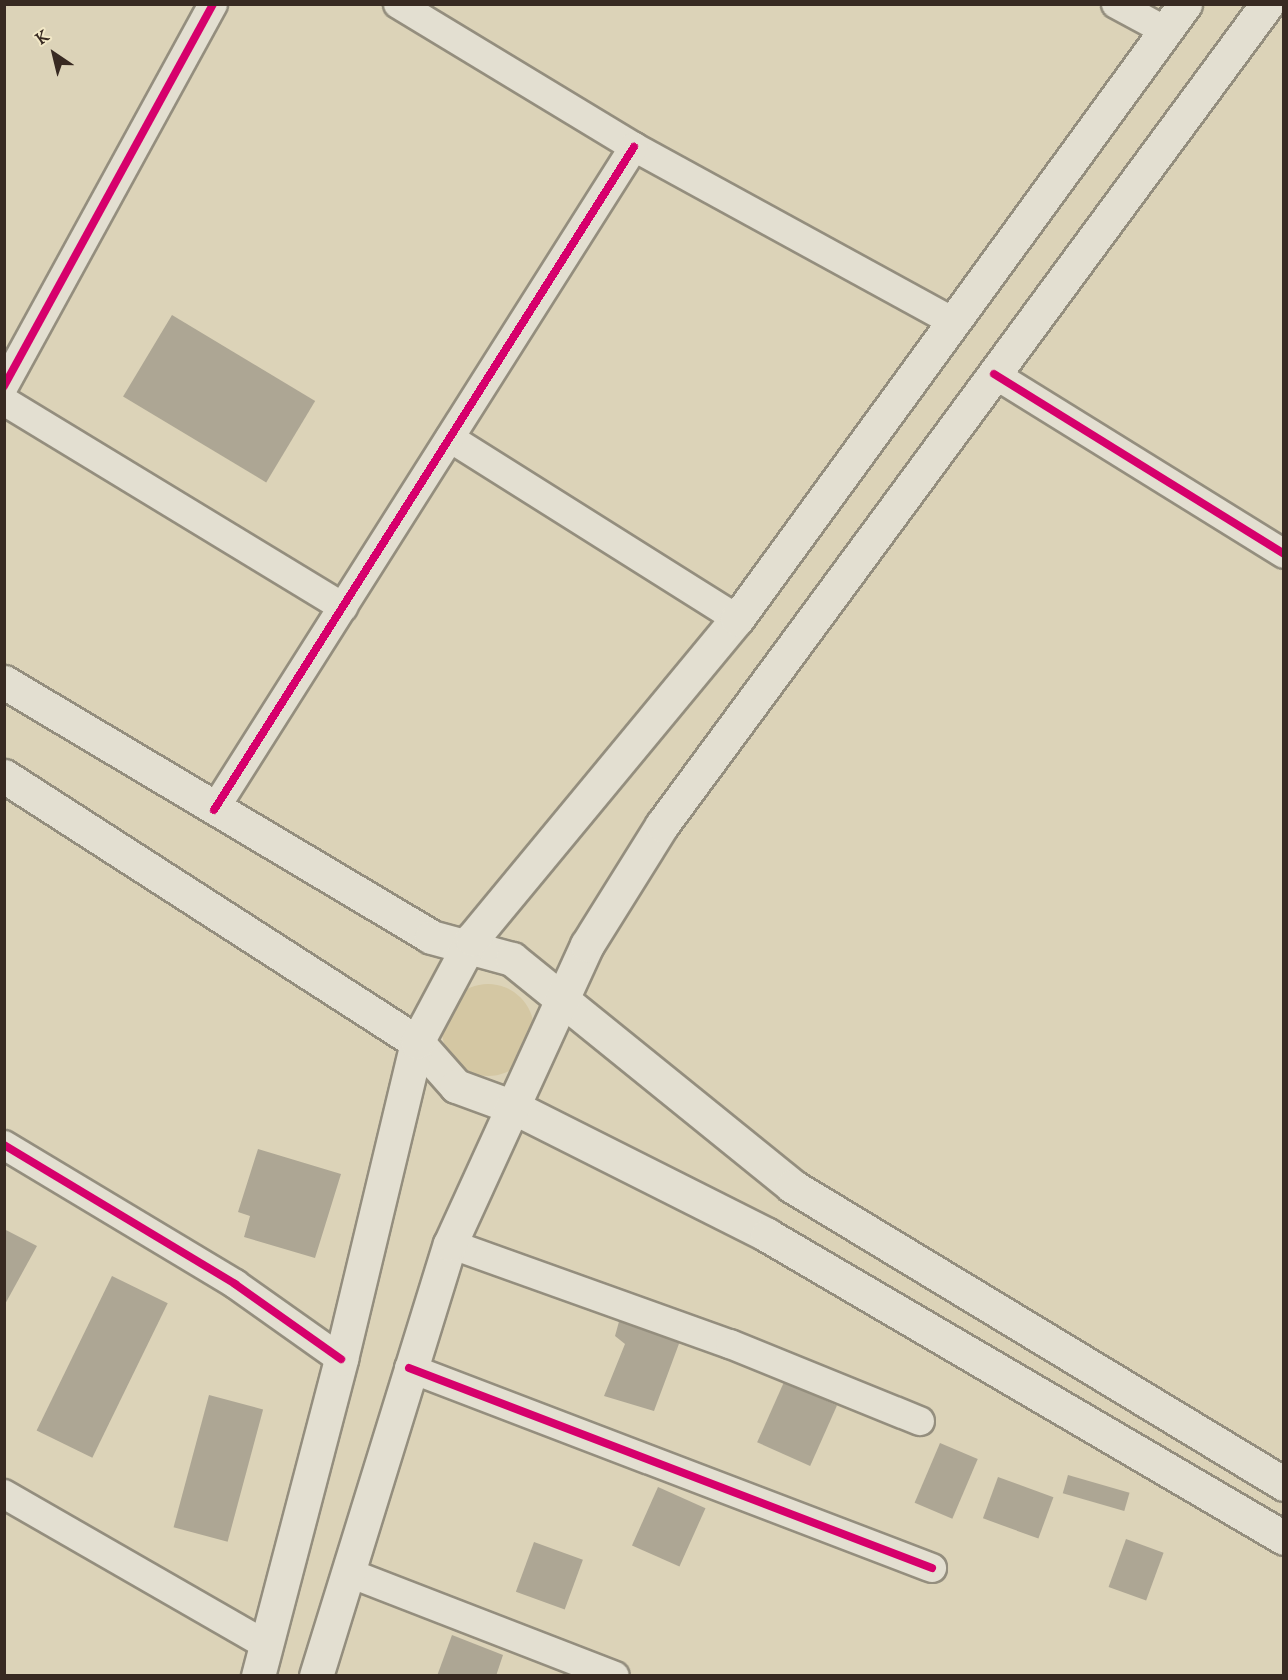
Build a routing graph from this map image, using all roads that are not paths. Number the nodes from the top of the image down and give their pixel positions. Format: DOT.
graph roads {
  1 [pos="213,4"];
  2 [pos="398,4"];
  3 [pos="1116,4"];
  4 [pos="1185,4"];
  5 [pos="1267,4"];
  6 [pos="1166,31"];
  7 [pos="634,147"];
  8 [pos="954,322"];
  9 [pos="994,374"];
  10 [pos="4,386"];
  11 [pos="4,401"];
  12 [pos="450,438"];
  13 [pos="1284,554"];
  14 [pos="343,607"];
  15 [pos="736,619"];
  16 [pos="4,682"];
  17 [pos="4,776"];
  18 [pos="214,810"];
  19 [pos="468,948"];
  20 [pos="561,1000"];
  21 [pos="417,1042"];
  22 [pos="513,1107"];
  23 [pos="4,1144"];
  24 [pos="450,1244"];
  25 [pos="341,1359"];
  26 [pos="409,1368"];
  27 [pos="920,1421"];
  28 [pos="1284,1484"];
  29 [pos="4,1494"];
  30 [pos="1284,1538"];
  31 [pos="932,1568"];
  32 [pos="347,1572"];
  33 [pos="263,1660"];
  34 [pos="316,1676"];
  35 [pos="615,1676"];
  1 -- 10 [label="street"];
  2 -- 7 [label="street"];
  3 -- 6 [label="street"];
  4 -- 6 [label="main road"];
  5 -- 9 [label="main road"];
  6 -- 8 [label="main road"];
  7 -- 8 [label="street"];
  7 -- 12 [label="street"];
  8 -- 15 [label="main road"];
  9 -- 13 [label="street"];
  9 -- 20 [label="main road"];
  11 -- 14 [label="street"];
  12 -- 14 [label="street"];
  12 -- 15 [label="street"];
  14 -- 18 [label="street"];
  15 -- 19 [label="main road"];
  16 -- 18 [label="main road"];
  17 -- 21 [label="main road"];
  18 -- 19 [label="main road"];
  19 -- 20 [label="main road"];
  19 -- 21 [label="main road"];
  20 -- 22 [label="main road"];
  20 -- 28 [label="main road"];
  21 -- 22 [label="main road"];
  21 -- 25 [label="main road"];
  22 -- 24 [label="main road"];
  22 -- 30 [label="main road"];
  23 -- 25 [label="street"];
  24 -- 26 [label="main road"];
  24 -- 27 [label="street"];
  25 -- 33 [label="main road"];
  26 -- 31 [label="street"];
  26 -- 32 [label="main road"];
  29 -- 33 [label="street"];
  32 -- 34 [label="main road"];
  32 -- 35 [label="street"];
}
